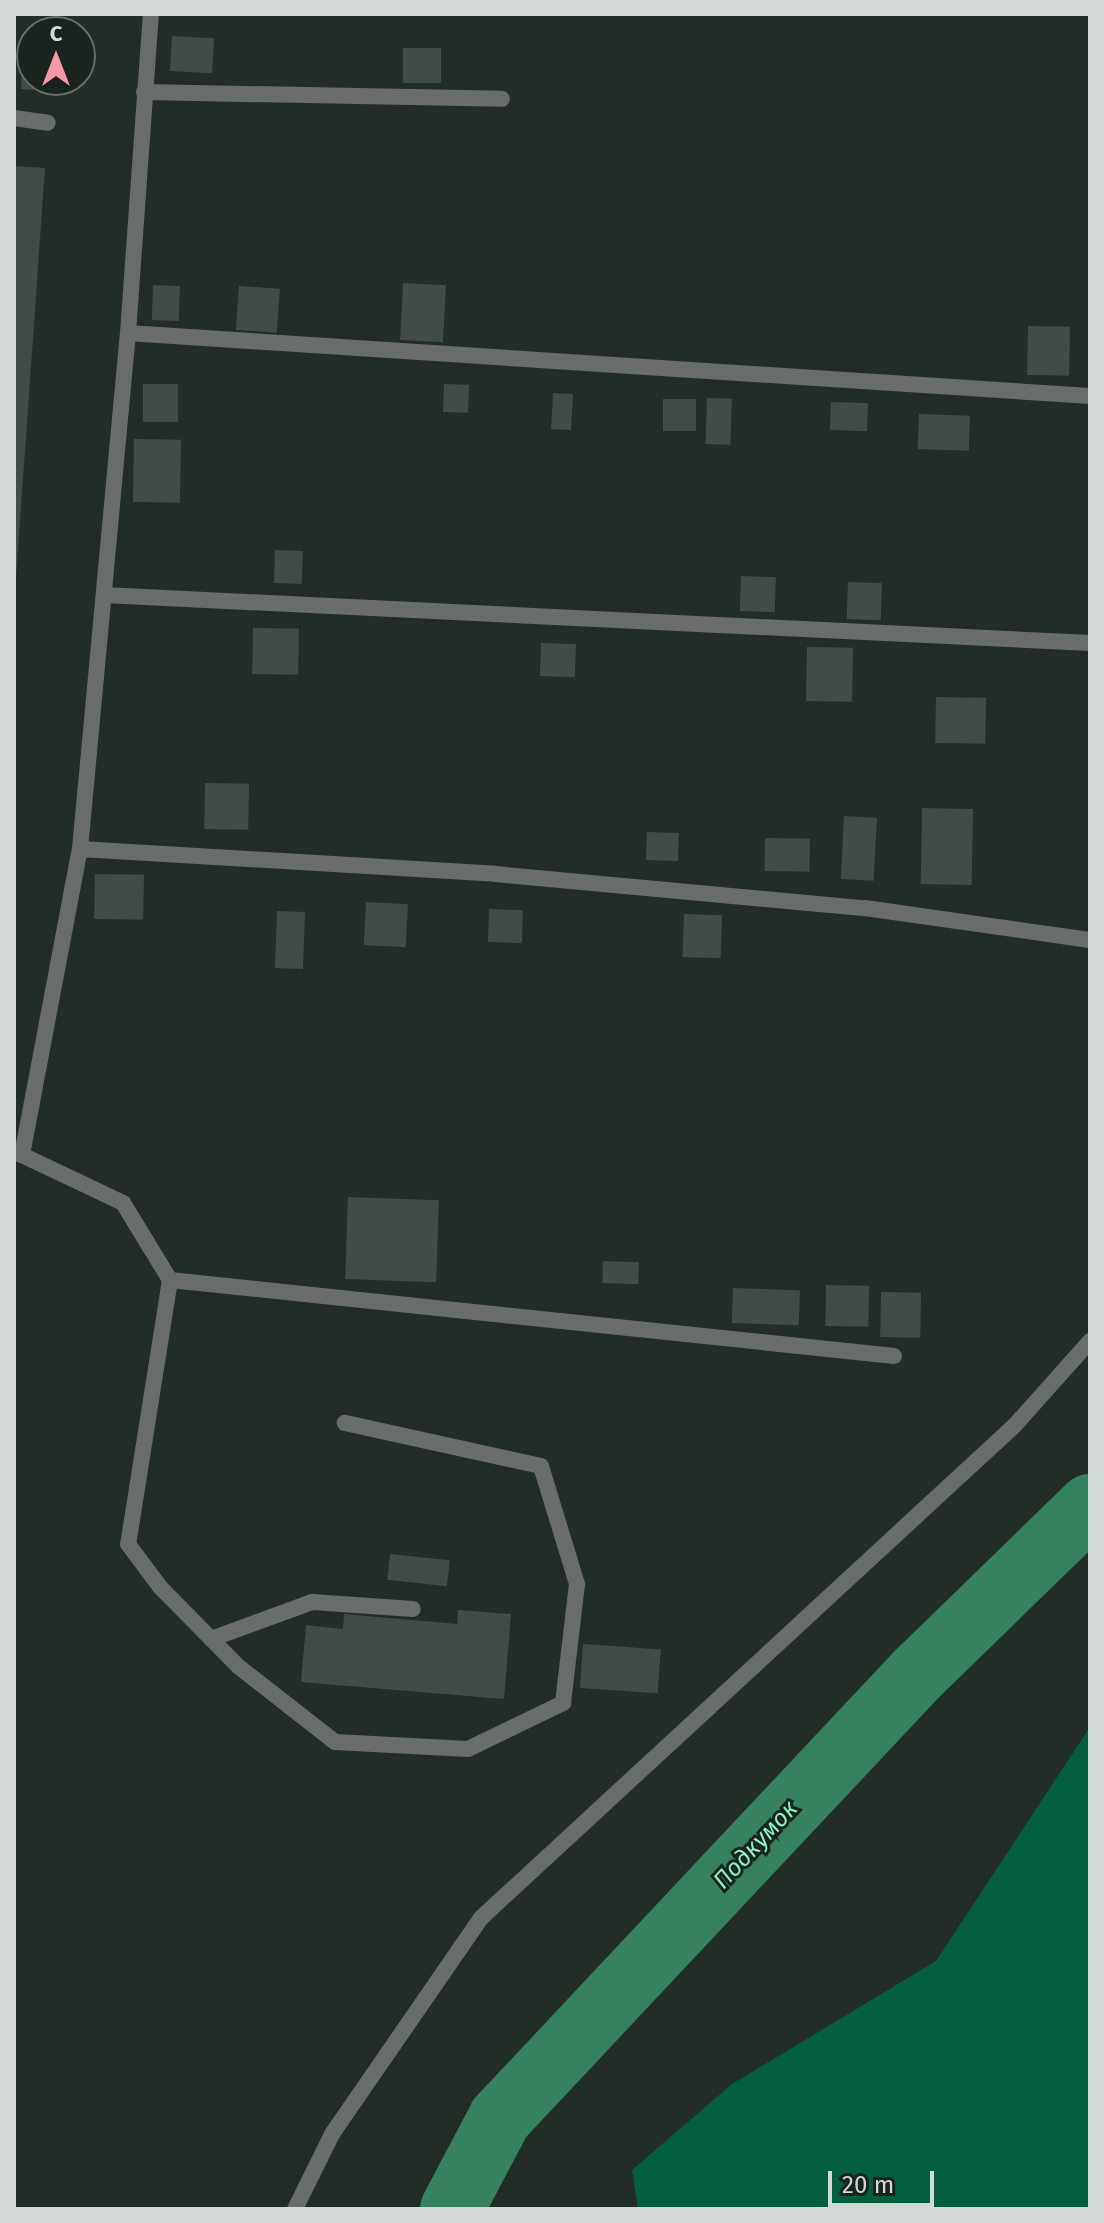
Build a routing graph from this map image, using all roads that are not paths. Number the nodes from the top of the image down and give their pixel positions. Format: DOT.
graph roads {
  1 [pos="151,14"];
  2 [pos="144,92"];
  3 [pos="502,99"];
  4 [pos="14,118"];
  5 [pos="48,123"];
  6 [pos="128,333"];
  7 [pos="1090,396"];
  8 [pos="104,595"];
  9 [pos="1090,643"];
  10 [pos="80,849"];
  11 [pos="1090,940"];
  12 [pos="18,1154"];
  13 [pos="170,1280"];
  14 [pos="1090,1341"];
  15 [pos="894,1356"];
  16 [pos="345,1423"];
  17 [pos="413,1609"];
  18 [pos="211,1639"];
  19 [pos="295,2209"];
  1 -- 2 [label="street"];
  2 -- 3 [label="street"];
  2 -- 6 [label="street"];
  4 -- 5 [label="street"];
  6 -- 7 [label="street"];
  6 -- 8 [label="street"];
  8 -- 9 [label="street"];
  8 -- 10 [label="street"];
  10 -- 11 [label="street"];
  10 -- 12 [label="street"];
  12 -- 13 [label="street"];
  13 -- 15 [label="street"];
  13 -- 18 [label="street"];
  14 -- 19 [label="street"];
  16 -- 18 [label="street"];
  17 -- 18 [label="street"];
}
